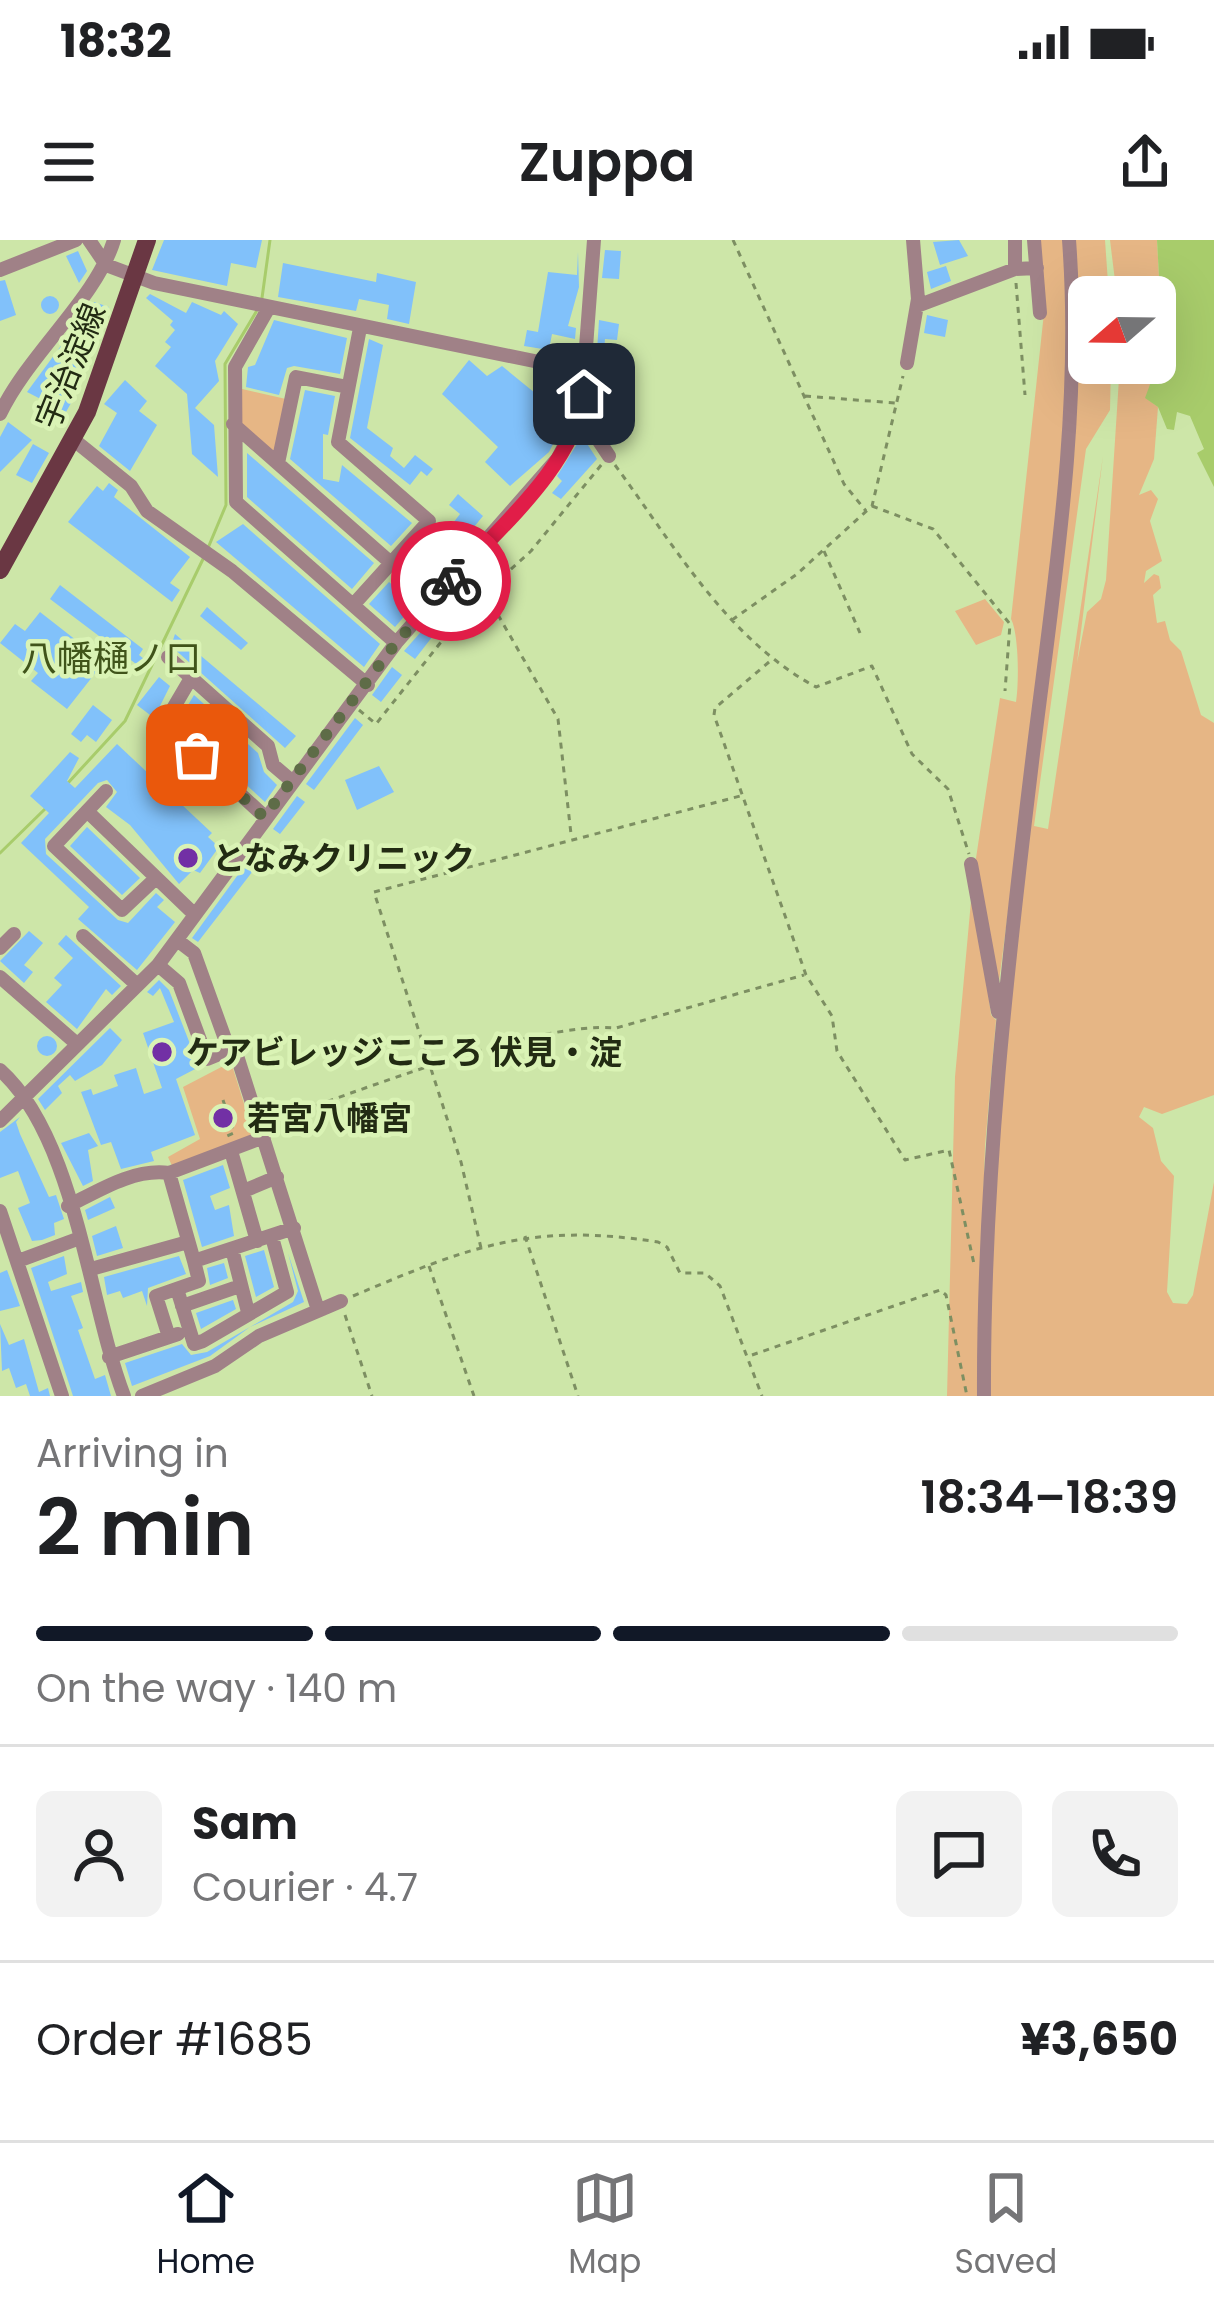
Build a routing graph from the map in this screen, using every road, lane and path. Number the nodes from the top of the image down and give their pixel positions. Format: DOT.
graph roads {
  1 [pos="76,240"];
  2 [pos="89,240"];
  3 [pos="114,240"];
  4 [pos="147,240"];
  5 [pos="594,240"];
  6 [pos="733,240"];
  7 [pos="913,240"];
  8 [pos="1015,240"];
  9 [pos="1034,240"];
  10 [pos="1069,240"];
  11 [pos="106,266"];
  12 [pos="1037,268"];
  13 [pos="1015,269"];
  14 [pos="0,270"];
  15 [pos="136,278"];
  16 [pos="917,306"];
  17 [pos="268,309"];
  18 [pos="1040,313"];
  19 [pos="360,328"];
  20 [pos="907,363"];
  21 [pos="583,371"];
  22 [pos="349,387"];
  23 [pos="1025,395"];
  24 [pos="805,396"];
  25 [pos="896,403"];
  26 [pos="2,404"];
  27 [pos="581,414"];
  28 [pos="233,424"];
  29 [pos="74,440"];
  30 [pos="609,456"];
  31 [pos="278,463"];
  32 [pos="869,508"];
  33 [pos="824,549"];
  34 [pos="391,562"];
  35 [pos="0,570"];
  36 [pos="485,592"];
  37 [pos="354,604"];
  38 [pos="732,620"];
  39 [pos="860,633"];
  40 [pos="396,643"];
  41 [pos="168,657"];
  42 [pos="770,661"];
  43 [pos="191,678"];
  44 [pos="368,685"];
  45 [pos="1005,691"];
  46 [pos="353,705"];
  47 [pos="293,782"];
  48 [pos="106,791"];
  49 [pos="746,794"];
  50 [pos="87,811"];
  51 [pos="264,817"];
  52 [pos="571,836"];
  53 [pos="971,864"];
  54 [pos="156,878"];
  55 [pos="193,913"];
  56 [pos="14,934"];
  57 [pos="83,937"];
  58 [pos="177,940"];
  59 [pos="0,948"];
  60 [pos="158,965"];
  61 [pos="806,975"];
  62 [pos="0,977"];
  63 [pos="136,984"];
  64 [pos="1000,1016"];
  65 [pos="77,1044"];
  66 [pos="229,1050"];
  67 [pos="432,1068"];
  68 [pos="0,1070"];
  69 [pos="27,1094"];
  70 [pos="223,1100"];
  71 [pos="0,1121"];
  72 [pos="231,1122"];
  73 [pos="262,1130"];
  74 [pos="231,1150"];
  75 [pos="169,1173"];
  76 [pos="277,1177"];
  77 [pos="245,1190"];
  78 [pos="68,1205"];
  79 [pos="0,1211"];
  80 [pos="294,1228"];
  81 [pos="525,1235"];
  82 [pos="80,1238"];
  83 [pos="265,1239"];
  84 [pos="188,1242"];
  85 [pos="481,1248"];
  86 [pos="232,1249"];
  87 [pos="18,1261"];
  88 [pos="194,1261"];
  89 [pos="429,1264"];
  90 [pos="92,1269"];
  91 [pos="976,1275"];
  92 [pos="240,1286"];
  93 [pos="177,1289"];
  94 [pos="341,1301"];
  95 [pos="182,1306"];
  96 [pos="317,1310"];
  97 [pos="248,1312"];
  98 [pos="188,1331"];
  99 [pos="169,1337"];
  100 [pos="749,1356"];
  101 [pos="109,1358"];
  102 [pos="62,1396"];
  103 [pos="124,1396"];
  104 [pos="142,1396"];
  105 [pos="372,1396"];
  106 [pos="474,1396"];
  107 [pos="578,1396"];
  108 [pos="762,1396"];
  109 [pos="967,1396"];
  110 [pos="984,1396"];
  1 -- 14 [label="street"];
  2 -- 11 [label="street"];
  3 -- 11 [label="street"];
  4 -- 15 [label="main road, 宇治淀線"];
  5 -- 21 [label="street"];
  6 -- 24 [label="path"];
  7 -- 16 [label="street"];
  8 -- 13 [label="street"];
  9 -- 12 [label="street"];
  10 -- 64 [label="street"];
  11 -- 15 [label="street"];
  11 -- 26 [label="street"];
  12 -- 13 [label="street"];
  12 -- 18 [label="street"];
  13 -- 16 [label="street"];
  13 -- 23 [label="path"];
  15 -- 17 [label="street"];
  15 -- 29 [label="main road, 宇治淀線"];
  16 -- 20 [label="street"];
  17 -- 19 [label="street"];
  17 -- 28 [label="street"];
  19 -- 21 [label="street"];
  19 -- 22 [label="street"];
  20 -- 25 [label="path"];
  21 -- 27 [label="street"];
  22 -- 31 [label="street"];
  22 -- 34 [label="street"];
  24 -- 25 [label="path"];
  24 -- 32 [label="path"];
  25 -- 32 [label="path"];
  27 -- 30 [label="street"];
  27 -- 40 [label="street"];
  28 -- 31 [label="street"];
  28 -- 37 [label="street"];
  29 -- 35 [label="main road, 宇治淀線"];
  29 -- 44 [label="street"];
  30 -- 36 [label="path"];
  30 -- 38 [label="path"];
  31 -- 34 [label="street"];
  32 -- 33 [label="path"];
  32 -- 45 [label="path"];
  33 -- 38 [label="path"];
  33 -- 39 [label="path"];
  34 -- 37 [label="street"];
  36 -- 46 [label="path"];
  36 -- 52 [label="path"];
  37 -- 40 [label="street"];
  38 -- 42 [label="path"];
  40 -- 44 [label="street"];
  41 -- 43 [label="street"];
  42 -- 49 [label="path"];
  42 -- 53 [label="path"];
  43 -- 47 [label="street"];
  43 -- 51 [label="street"];
  44 -- 46 [label="street"];
  46 -- 47 [label="street"];
  47 -- 51 [label="street"];
  48 -- 50 [label="street"];
  49 -- 52 [label="path"];
  49 -- 61 [label="path"];
  50 -- 54 [label="street"];
  50 -- 54 [label="street"];
  51 -- 55 [label="street"];
  52 -- 67 [label="path"];
  53 -- 64 [label="street"];
  54 -- 55 [label="street"];
  55 -- 58 [label="street"];
  56 -- 59 [label="street"];
  57 -- 63 [label="street"];
  58 -- 60 [label="street"];
  58 -- 66 [label="street"];
  60 -- 63 [label="street"];
  60 -- 66 [label="street"];
  61 -- 67 [label="path"];
  61 -- 91 [label="path"];
  62 -- 65 [label="street"];
  63 -- 65 [label="street"];
  64 -- 110 [label="street"];
  65 -- 69 [label="street"];
  66 -- 73 [label="street"];
  67 -- 73 [label="path"];
  67 -- 85 [label="path"];
  68 -- 69 [label="street"];
  69 -- 71 [label="street"];
  69 -- 78 [label="street"];
  70 -- 72 [label="path"];
  73 -- 74 [label="street"];
  73 -- 76 [label="street"];
  74 -- 75 [label="street"];
  74 -- 77 [label="street"];
  75 -- 78 [label="street"];
  75 -- 84 [label="street"];
  76 -- 77 [label="street"];
  76 -- 80 [label="street"];
  77 -- 83 [label="street"];
  78 -- 82 [label="street"];
  79 -- 87 [label="street"];
  80 -- 83 [label="street"];
  80 -- 96 [label="street"];
  81 -- 85 [label="path"];
  81 -- 100 [label="path"];
  81 -- 107 [label="path"];
  82 -- 87 [label="street"];
  82 -- 90 [label="street"];
  83 -- 86 [label="street"];
  83 -- 97 [label="street"];
  84 -- 88 [label="street"];
  84 -- 90 [label="street"];
  85 -- 89 [label="path"];
  86 -- 88 [label="street"];
  86 -- 92 [label="street"];
  87 -- 102 [label="street"];
  88 -- 93 [label="street"];
  89 -- 94 [label="path"];
  89 -- 106 [label="path"];
  90 -- 101 [label="street"];
  92 -- 95 [label="street"];
  92 -- 97 [label="street"];
  93 -- 95 [label="street"];
  93 -- 99 [label="street"];
  94 -- 96 [label="street"];
  94 -- 105 [label="path"];
  95 -- 98 [label="street"];
  96 -- 104 [label="street"];
  97 -- 98 [label="street"];
  98 -- 99 [label="street"];
  99 -- 101 [label="street"];
  100 -- 108 [label="path"];
  100 -- 109 [label="path"];
  101 -- 103 [label="street"];
}
